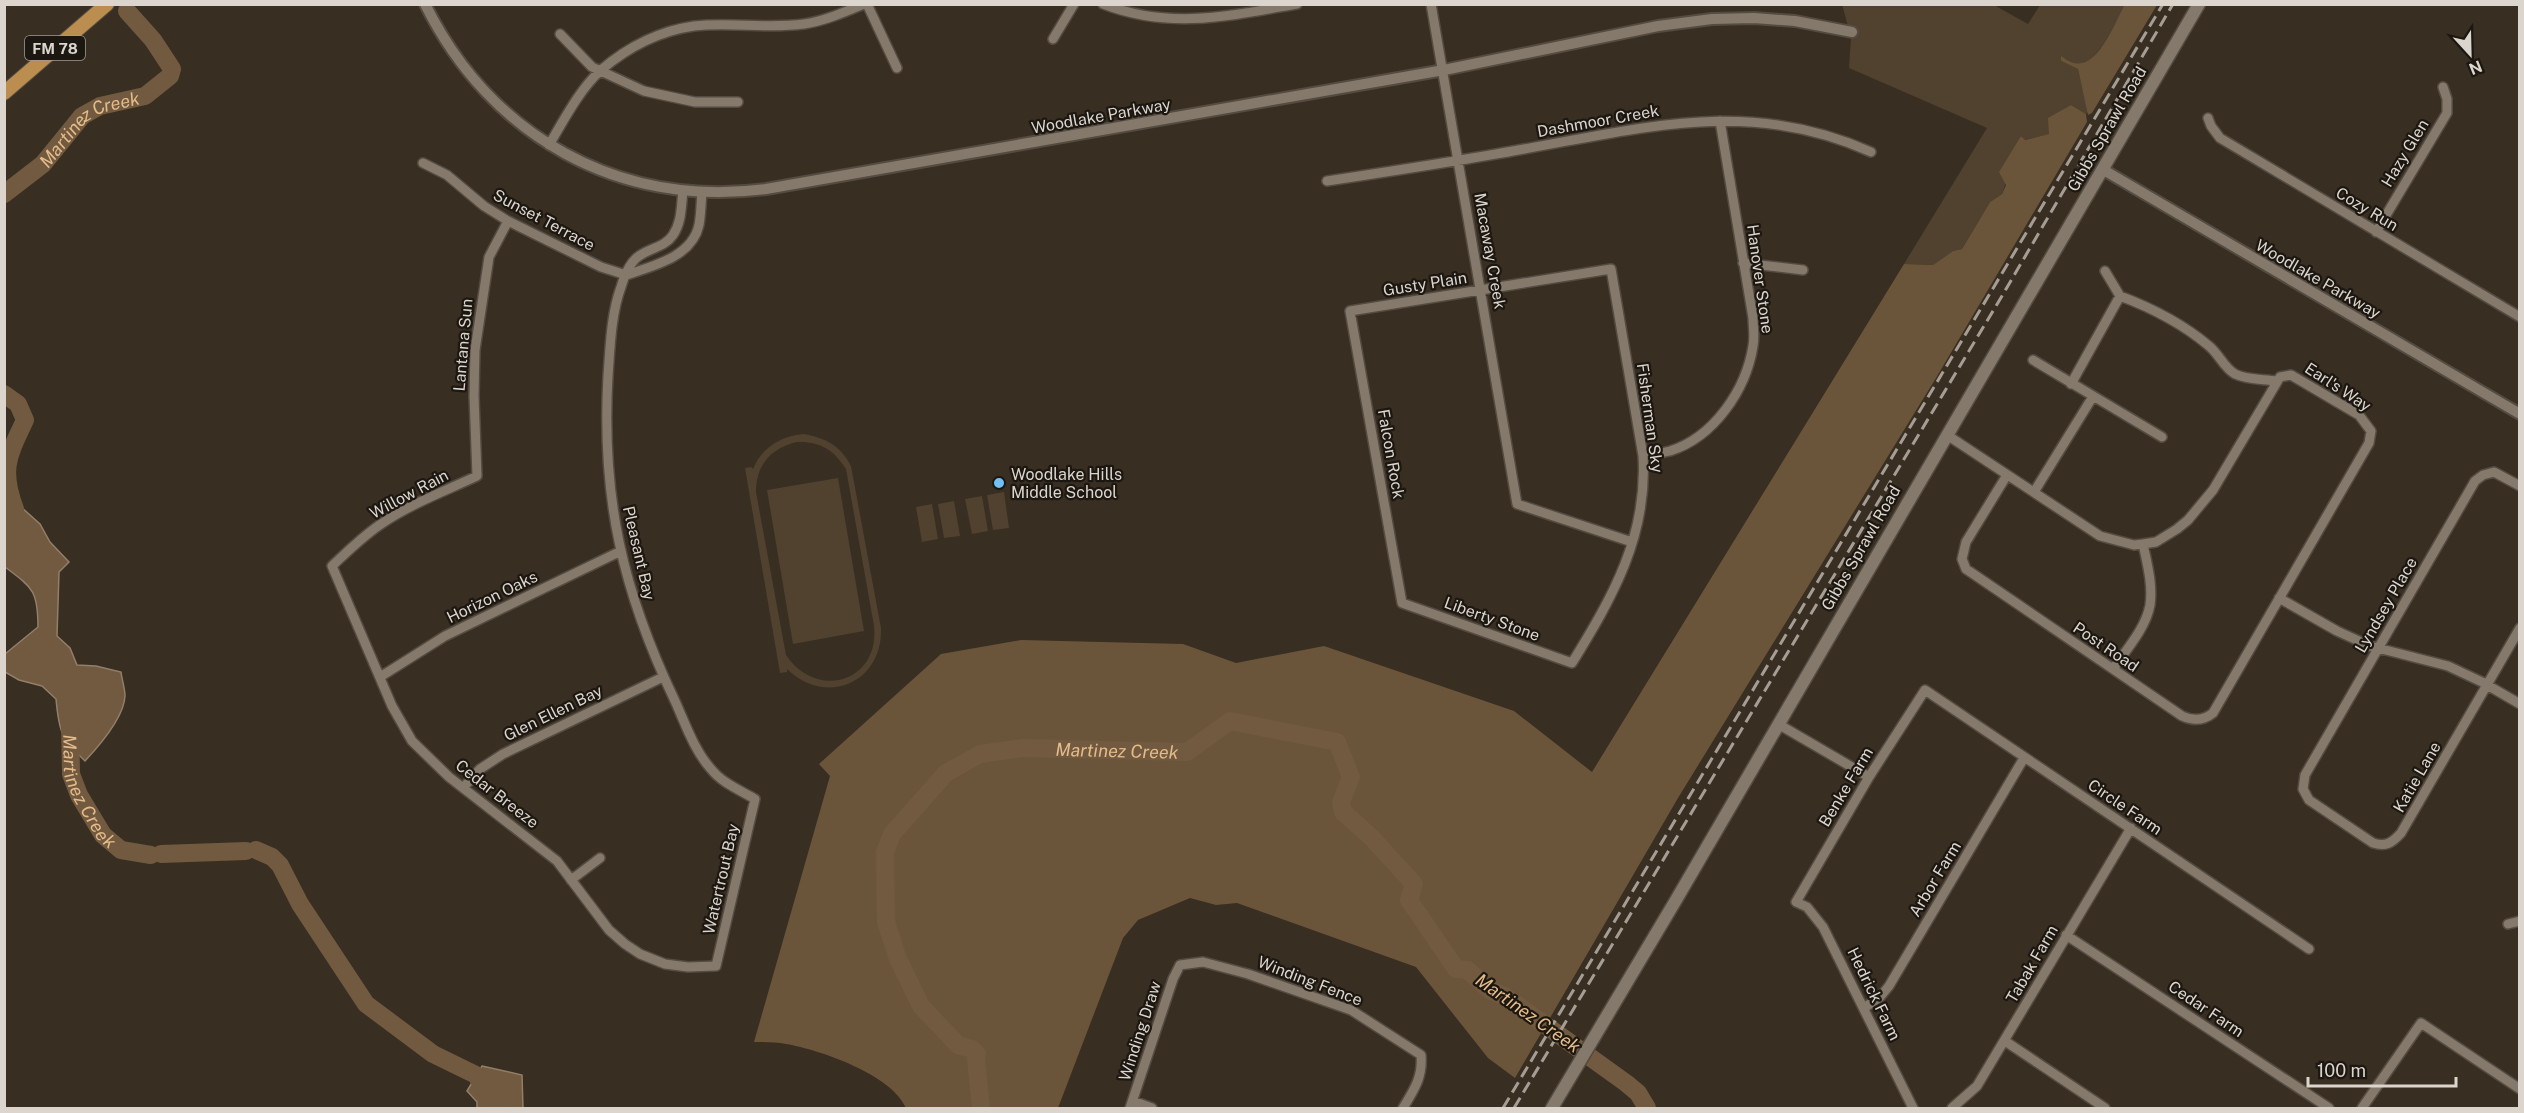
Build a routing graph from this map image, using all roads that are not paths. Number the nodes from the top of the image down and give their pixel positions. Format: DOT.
graph roads {
  1 [pos="107,4"];
  2 [pos="425,4"];
  3 [pos="866,4"];
  4 [pos="1074,4"];
  5 [pos="1104,4"];
  6 [pos="1297,4"];
  7 [pos="1431,4"];
  8 [pos="2199,4"];
  9 [pos="1852,32"];
  10 [pos="560,34"];
  11 [pos="1053,39"];
  12 [pos="897,68"];
  13 [pos="1444,70"];
  14 [pos="600,72"];
  15 [pos="2443,87"];
  16 [pos="4,93"];
  17 [pos="738,102"];
  18 [pos="2208,118"];
  19 [pos="1720,121"];
  20 [pos="549,145"];
  21 [pos="1871,152"];
  22 [pos="1459,161"];
  23 [pos="423,163"];
  24 [pos="2102,169"];
  25 [pos="1327,181"];
  26 [pos="683,191"];
  27 [pos="702,192"];
  28 [pos="508,221"];
  29 [pos="2376,232"];
  30 [pos="665,242"];
  31 [pos="675,256"];
  32 [pos="1743,263"];
  33 [pos="1611,269"];
  34 [pos="1803,270"];
  35 [pos="2105,271"];
  36 [pos="626,275"];
  37 [pos="1482,291"];
  38 [pos="2120,296"];
  39 [pos="1350,311"];
  40 [pos="2520,316"];
  41 [pos="2033,360"];
  42 [pos="2276,381"];
  43 [pos="2071,384"];
  44 [pos="2092,398"];
  45 [pos="2520,414"];
  46 [pos="1947,435"];
  47 [pos="2162,437"];
  48 [pos="1643,456"];
  49 [pos="2007,475"];
  50 [pos="477,476"];
  51 [pos="2520,486"];
  52 [pos="2034,492"];
  53 [pos="1632,542"];
  54 [pos="2143,544"];
  55 [pos="621,551"];
  56 [pos="332,566"];
  57 [pos="2279,598"];
  58 [pos="1402,603"];
  59 [pos="2520,628"];
  60 [pos="2378,648"];
  61 [pos="1572,663"];
  62 [pos="2113,669"];
  63 [pos="663,676"];
  64 [pos="380,677"];
  65 [pos="2487,685"];
  66 [pos="1925,690"];
  67 [pos="2520,704"];
  68 [pos="1778,724"];
  69 [pos="2024,758"];
  70 [pos="1869,777"];
  71 [pos="463,788"];
  72 [pos="2302,789"];
  73 [pos="755,799"];
  74 [pos="2131,828"];
  75 [pos="600,858"];
  76 [pos="571,880"];
  77 [pos="1796,902"];
  78 [pos="2520,921"];
  79 [pos="2508,924"];
  80 [pos="2066,934"];
  81 [pos="2309,949"];
  82 [pos="1180,964"];
  83 [pos="716,966"];
  84 [pos="1864,1008"];
  85 [pos="2005,1041"];
  86 [pos="2520,1089"];
  87 [pos="1132,1105"];
  88 [pos="1152,1108"];
  89 [pos="1403,1108"];
  90 [pos="1552,1108"];
  91 [pos="1913,1108"];
  92 [pos="1953,1108"];
  93 [pos="2105,1108"];
  94 [pos="2329,1108"];
  95 [pos="2362,1108"];
  1 -- 16 [label="main road, FM 78"];
  2 -- 20 [label="street, Woodlake Parkway"];
  3 -- 12 [label="street"];
  3 -- 14 [label="street"];
  4 -- 11 [label="street"];
  5 -- 6 [label="street"];
  7 -- 13 [label="street, Macaway Creek"];
  8 -- 24 [label="main road, Gibbs Sprawl Road"];
  9 -- 13 [label="street, Woodlake Parkway"];
  10 -- 14 [label="street"];
  13 -- 22 [label="street, Macaway Creek"];
  13 -- 27 [label="street, Woodlake Parkway"];
  14 -- 17 [label="street"];
  14 -- 20 [label="street"];
  15 -- 29 [label="street, Hazy Glen"];
  18 -- 29 [label="street, Cozy Run"];
  19 -- 21 [label="street, Dashmoor Creek"];
  19 -- 22 [label="street, Dashmoor Creek"];
  19 -- 32 [label="street, Hanover Stone"];
  20 -- 26 [label="street, Woodlake Parkway"];
  22 -- 25 [label="street, Dashmoor Creek"];
  22 -- 37 [label="street, Macaway Creek"];
  23 -- 28 [label="street, Sunset Terrace"];
  24 -- 45 [label="street, Woodlake Parkway"];
  24 -- 46 [label="main road, Gibbs Sprawl Road"];
  26 -- 27 [label="street, Woodlake Parkway"];
  26 -- 30 [label="street"];
  27 -- 31 [label="street"];
  28 -- 36 [label="street, Sunset Terrace"];
  28 -- 50 [label="street, Lantana Sun"];
  29 -- 40 [label="street, Cozy Run"];
  30 -- 31 [label="street"];
  30 -- 36 [label="street, Pleasant Bay"];
  31 -- 36 [label="street"];
  32 -- 34 [label="street"];
  32 -- 48 [label="street, Hanover Stone"];
  33 -- 37 [label="street, Gusty Plain"];
  33 -- 48 [label="street, Fisherman Sky"];
  35 -- 38 [label="street"];
  36 -- 55 [label="street, Pleasant Bay"];
  37 -- 39 [label="street, Gusty Plain"];
  37 -- 53 [label="street, Macaway Creek"];
  38 -- 42 [label="street"];
  38 -- 43 [label="street"];
  39 -- 58 [label="street, Falcon Rock"];
  41 -- 43 [label="street"];
  42 -- 54 [label="street"];
  42 -- 57 [label="street, Earl's Way"];
  43 -- 44 [label="street"];
  44 -- 47 [label="street"];
  44 -- 52 [label="street"];
  46 -- 49 [label="street"];
  46 -- 68 [label="main road, Gibbs Sprawl Road"];
  48 -- 53 [label="street, Fisherman Sky"];
  49 -- 52 [label="street"];
  49 -- 62 [label="street, Post Road"];
  50 -- 56 [label="street, Willow Rain"];
  51 -- 60 [label="street, Lyndsey Place"];
  52 -- 54 [label="street"];
  53 -- 61 [label="street, Fisherman Sky"];
  54 -- 62 [label="street"];
  55 -- 63 [label="street, Pleasant Bay"];
  55 -- 64 [label="street, Horizon Oaks"];
  56 -- 64 [label="street, Cedar Breeze"];
  57 -- 60 [label="street"];
  57 -- 62 [label="street, Post Road"];
  58 -- 61 [label="street, Liberty Stone"];
  59 -- 65 [label="street, Katie Lane"];
  60 -- 65 [label="street"];
  60 -- 72 [label="street, Lyndsey Place"];
  63 -- 71 [label="street, Glen Ellen Bay"];
  63 -- 73 [label="street, Pleasant Bay"];
  64 -- 71 [label="street, Cedar Breeze"];
  65 -- 67 [label="street"];
  65 -- 72 [label="street, Katie Lane"];
  66 -- 69 [label="street, Circle Farm"];
  66 -- 70 [label="street, Benke Farm"];
  68 -- 70 [label="street"];
  68 -- 90 [label="main road, Gibbs Sprawl Road"];
  69 -- 74 [label="street, Circle Farm"];
  69 -- 84 [label="street, Arbor Farm"];
  70 -- 77 [label="street, Benke Farm"];
  71 -- 76 [label="street, Cedar Breeze"];
  73 -- 83 [label="street, Watertrout Bay"];
  74 -- 80 [label="street, Tabak Farm"];
  74 -- 81 [label="street, Circle Farm"];
  75 -- 76 [label="street"];
  76 -- 83 [label="street, Cedar Breeze"];
  77 -- 84 [label="street, Hedrick Farm"];
  78 -- 79 [label="street"];
  80 -- 85 [label="street, Tabak Farm"];
  80 -- 94 [label="street, Cedar Farm"];
  82 -- 87 [label="street, Winding Draw"];
  82 -- 89 [label="street, Winding Fence"];
  84 -- 91 [label="street, Hedrick Farm"];
  85 -- 92 [label="street, Tabak Farm"];
  85 -- 93 [label="street"];
  86 -- 95 [label="street"];
  87 -- 88 [label="street"];
}
